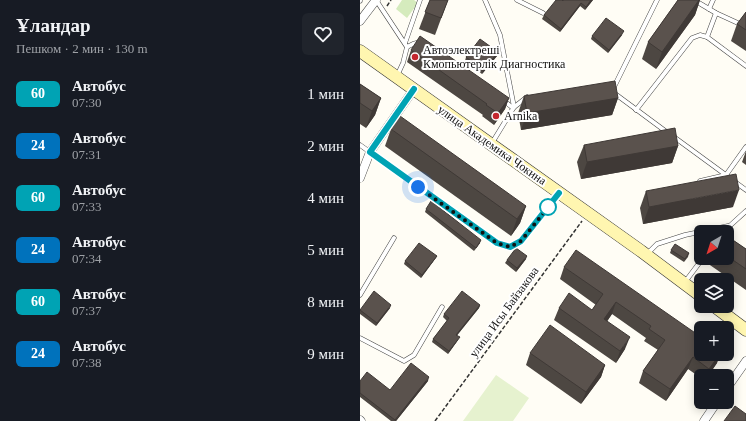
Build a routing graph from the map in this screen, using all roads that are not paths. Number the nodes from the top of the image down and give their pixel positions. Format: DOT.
graph roads {
  1 [pos="376,0"];
  2 [pos="420,0"];
  3 [pos="485,0"];
  4 [pos="518,0"];
  5 [pos="657,0"];
  6 [pos="694,0"];
  7 [pos="713,0"];
  8 [pos="709,9"];
  9 [pos="543,13"];
  10 [pos="716,13"];
  11 [pos="360,22"];
  12 [pos="746,28"];
  13 [pos="707,37"];
  14 [pos="425,43"];
  15 [pos="406,45"];
  16 [pos="360,51"];
  17 [pos="746,66"];
  18 [pos="397,77"];
  19 [pos="414,89"];
  20 [pos="497,96"];
  21 [pos="528,96"];
  22 [pos="513,108"];
  23 [pos="636,110"];
  24 [pos="664,130"];
  25 [pos="657,132"];
  26 [pos="360,145"];
  27 [pos="491,146"];
  28 [pos="746,147"];
  29 [pos="370,152"];
  30 [pos="726,175"];
  31 [pos="360,178"];
  32 [pos="696,182"];
  33 [pos="746,190"];
  34 [pos="559,193"];
  35 [pos="746,211"];
  36 [pos="729,225"];
  37 [pos="694,233"];
  38 [pos="394,238"];
  39 [pos="646,255"];
  40 [pos="698,265"];
  41 [pos="684,284"];
  42 [pos="694,291"];
  43 [pos="360,295"];
  44 [pos="442,307"];
  45 [pos="723,313"];
  46 [pos="746,330"];
  47 [pos="360,338"];
  48 [pos="746,361"];
  49 [pos="734,378"];
  50 [pos="712,409"];
  51 [pos="704,421"];
  1 -- 11 [label="street"];
  1 -- 15 [label="lane"];
  2 -- 15 [label="lane"];
  3 -- 22 [label="lane"];
  4 -- 9 [label="lane"];
  5 -- 23 [label="lane"];
  6 -- 8 [label="lane"];
  7 -- 8 [label="lane"];
  8 -- 10 [label="lane"];
  10 -- 12 [label="lane"];
  10 -- 13 [label="lane"];
  13 -- 17 [label="lane"];
  13 -- 23 [label="lane"];
  14 -- 15 [label="lane"];
  15 -- 18 [label="lane"];
  16 -- 18 [label="main road, улица Академика Чокина"];
  18 -- 19 [label="main road, улица Академика Чокина"];
  19 -- 27 [label="main road, улица Академика Чокина"];
  19 -- 29 [label="street"];
  20 -- 22 [label="lane"];
  21 -- 22 [label="lane"];
  22 -- 27 [label="lane"];
  23 -- 24 [label="lane"];
  24 -- 25 [label="lane"];
  24 -- 30 [label="lane"];
  26 -- 29 [label="lane"];
  27 -- 34 [label="main road, улица Академика Чокина"];
  28 -- 30 [label="lane"];
  29 -- 31 [label="street"];
  29 -- 34 [label="lane"];
  30 -- 32 [label="lane"];
  30 -- 33 [label="lane"];
  34 -- 39 [label="main road, улица Академика Чокина"];
  35 -- 36 [label="lane"];
  37 -- 39 [label="lane"];
  38 -- 43 [label="lane"];
  39 -- 41 [label="main road, улица Академика Чокина"];
  40 -- 41 [label="lane"];
  41 -- 42 [label="main road, улица Академика Чокина"];
  44 -- 47 [label="lane"];
  45 -- 46 [label="main road"];
  48 -- 49 [label="street"];
  50 -- 51 [label="street"];
}
